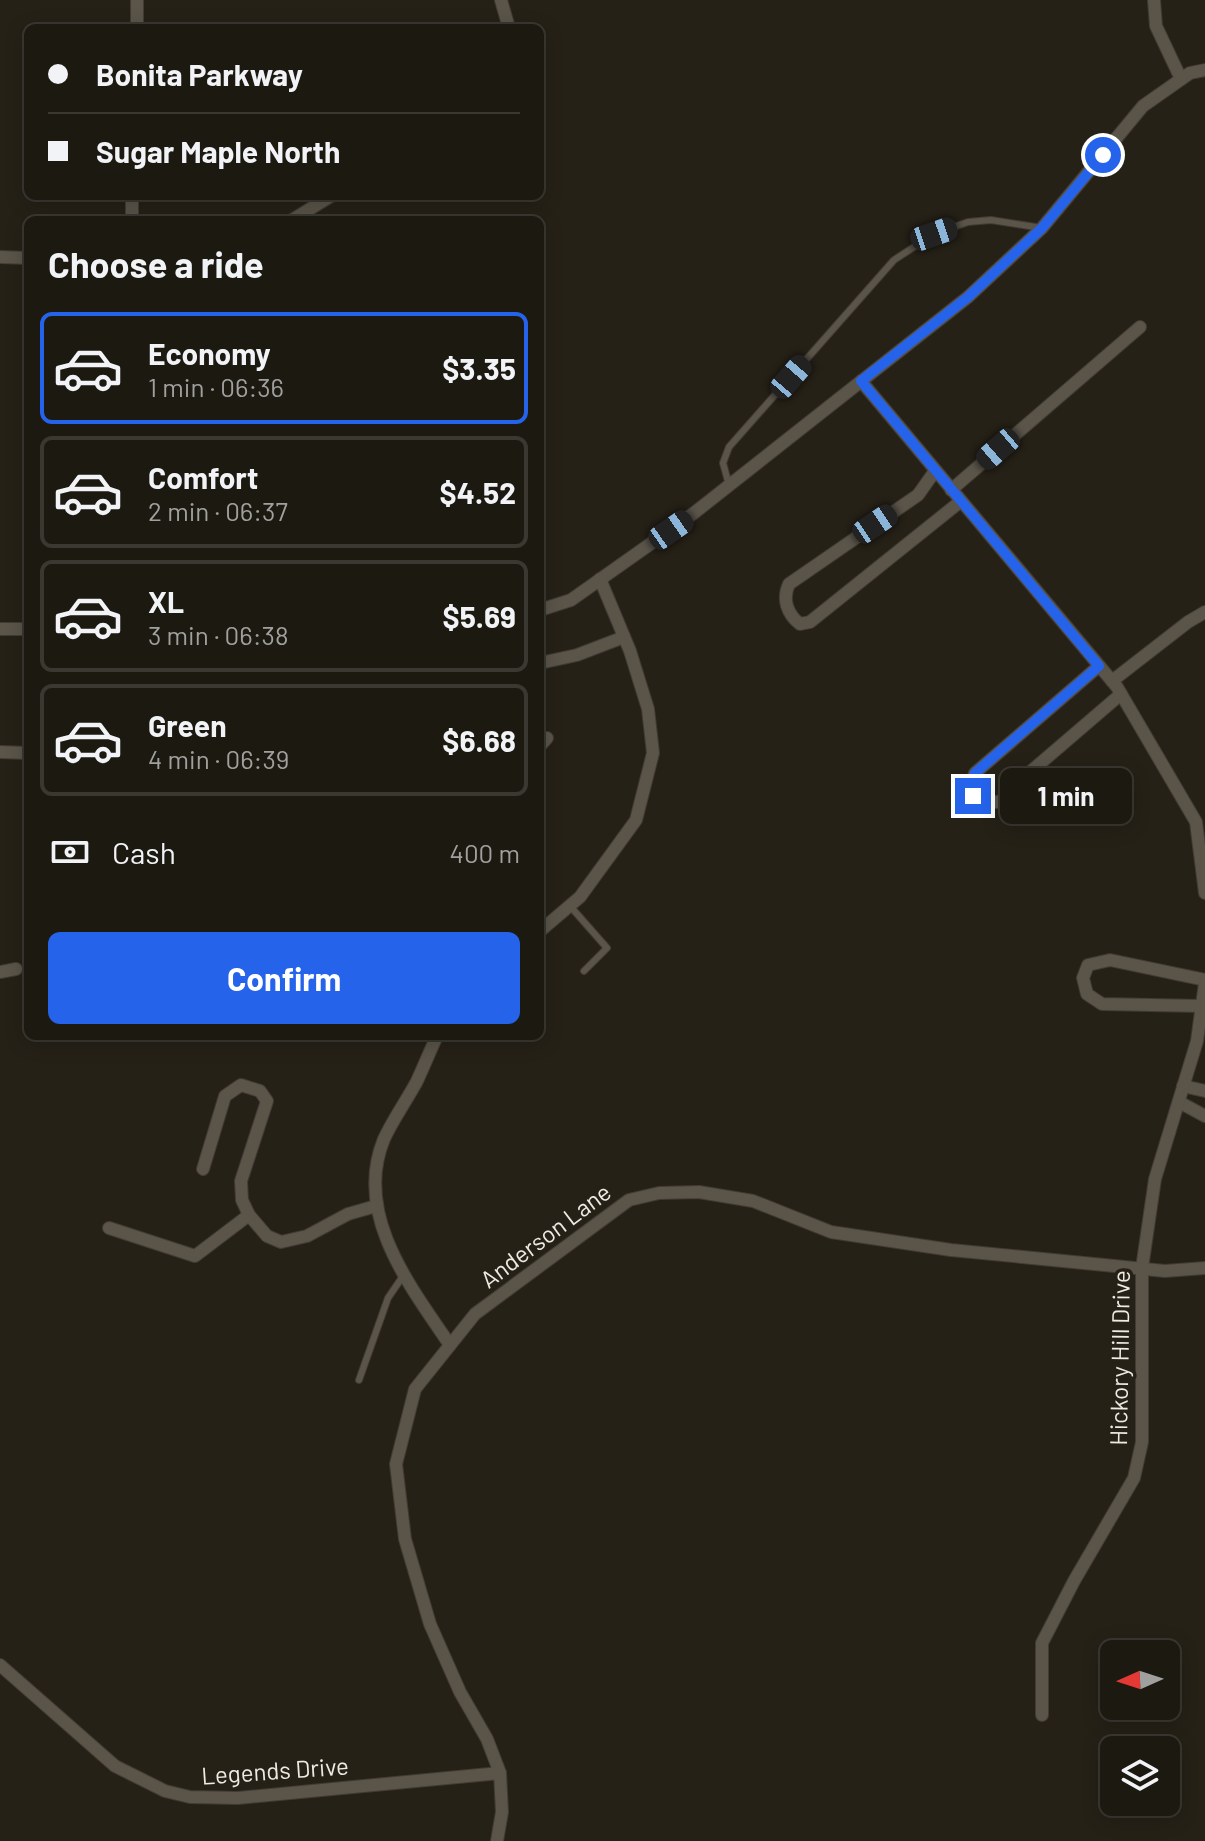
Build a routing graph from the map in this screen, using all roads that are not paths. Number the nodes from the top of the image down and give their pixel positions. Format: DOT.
graph roads {
  1 [pos="137,0"];
  2 [pos="501,0"];
  3 [pos="1154,0"];
  4 [pos="137,24"];
  5 [pos="508,24"];
  6 [pos="1205,70"];
  7 [pos="1181,79"];
  8 [pos="324,200"];
  9 [pos="298,216"];
  10 [pos="1042,228"];
  11 [pos="0,257"];
  12 [pos="24,258"];
  13 [pos="1140,327"];
  14 [pos="861,381"];
  15 [pos="935,471"];
  16 [pos="729,485"];
  17 [pos="951,490"];
  18 [pos="961,501"];
  19 [pos="600,579"];
  20 [pos="544,609"];
  21 [pos="1205,612"];
  22 [pos="0,629"];
  23 [pos="24,629"];
  24 [pos="624,637"];
  25 [pos="544,662"];
  26 [pos="1099,666"];
  27 [pos="1112,681"];
  28 [pos="1121,694"];
  29 [pos="0,752"];
  30 [pos="24,753"];
  31 [pos="1203,866"];
  32 [pos="1205,889"];
  33 [pos="570,906"];
  34 [pos="544,928"];
  35 [pos="16,969"];
  36 [pos="584,971"];
  37 [pos="0,972"];
  38 [pos="1205,982"];
  39 [pos="1202,1006"];
  40 [pos="435,1040"];
  41 [pos="1183,1086"];
  42 [pos="1205,1091"];
  43 [pos="1179,1102"];
  44 [pos="1205,1116"];
  45 [pos="203,1169"];
  46 [pos="376,1206"];
  47 [pos="249,1215"];
  48 [pos="109,1228"];
  49 [pos="1142,1268"];
  50 [pos="1205,1268"];
  51 [pos="405,1273"];
  52 [pos="450,1345"];
  53 [pos="359,1380"];
  54 [pos="0,1665"];
  55 [pos="1042,1715"];
  56 [pos="500,1773"];
  57 [pos="497,1841"];
  1 -- 4 [label="street"];
  2 -- 5 [label="street"];
  3 -- 7 [label="street"];
  6 -- 7 [label="street"];
  7 -- 10 [label="street"];
  8 -- 9 [label="street"];
  10 -- 14 [label="street"];
  10 -- 16 [label="lane"];
  11 -- 12 [label="street"];
  13 -- 17 [label="street"];
  14 -- 15 [label="street"];
  14 -- 16 [label="street"];
  15 -- 17 [label="street"];
  15 -- 18 [label="street"];
  16 -- 19 [label="street"];
  17 -- 18 [label="street"];
  18 -- 26 [label="street"];
  19 -- 20 [label="street"];
  19 -- 24 [label="street"];
  21 -- 27 [label="street"];
  22 -- 23 [label="street"];
  24 -- 25 [label="street"];
  24 -- 33 [label="street"];
  26 -- 27 [label="street"];
  26 -- 28 [label="street"];
  27 -- 28 [label="street"];
  28 -- 31 [label="street"];
  29 -- 30 [label="street"];
  31 -- 32 [label="street"];
  33 -- 34 [label="street"];
  33 -- 36 [label="lane"];
  35 -- 37 [label="street"];
  38 -- 39 [label="street, Hickory Hill Drive"];
  38 -- 39 [label="street"];
  39 -- 41 [label="street, Hickory Hill Drive"];
  40 -- 46 [label="street"];
  41 -- 42 [label="street"];
  41 -- 43 [label="street, Hickory Hill Drive"];
  43 -- 44 [label="street"];
  43 -- 49 [label="street, Hickory Hill Drive"];
  45 -- 47 [label="street"];
  46 -- 47 [label="street"];
  46 -- 51 [label="street"];
  47 -- 48 [label="street"];
  49 -- 50 [label="street, Anderson Lane"];
  49 -- 52 [label="street, Anderson Lane"];
  49 -- 55 [label="street, Hickory Hill Drive"];
  51 -- 52 [label="street"];
  51 -- 53 [label="lane"];
  52 -- 56 [label="street, Anderson Lane"];
  54 -- 56 [label="street, Legends Drive"];
  56 -- 57 [label="street, Anderson Lane"];
}
